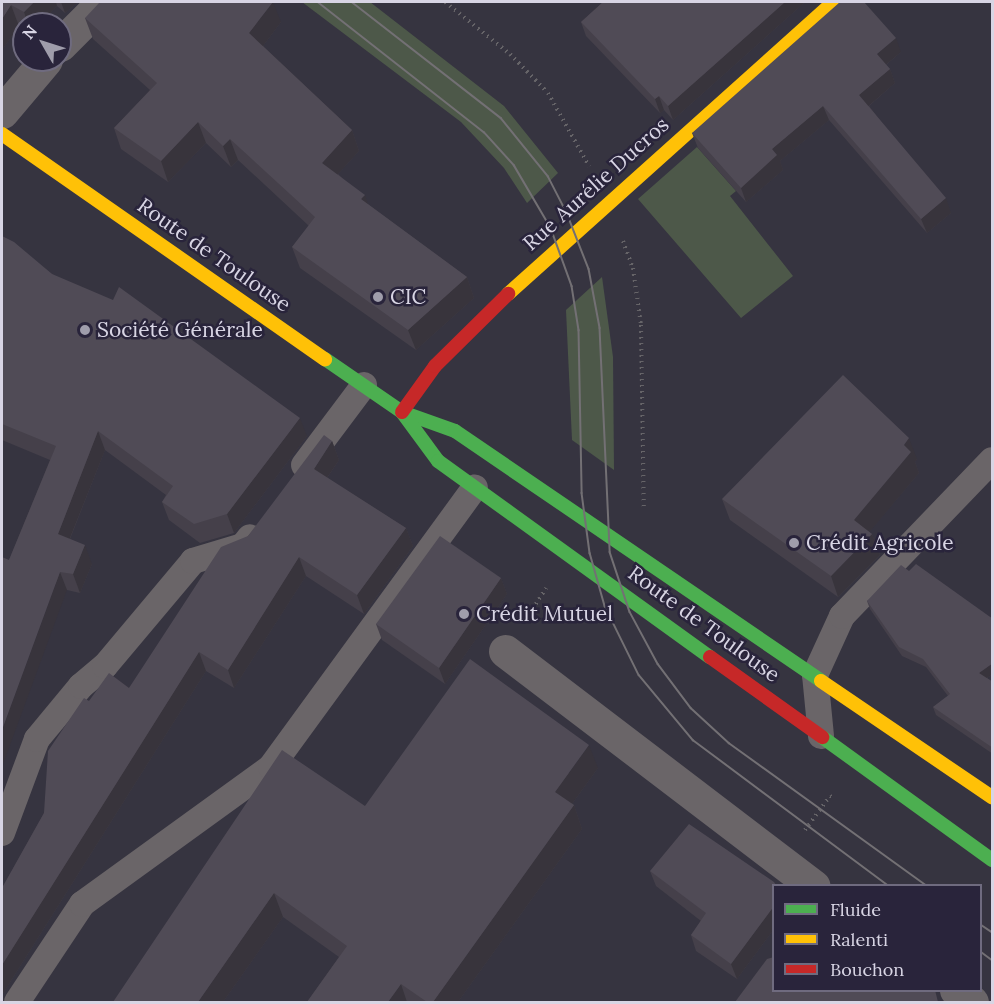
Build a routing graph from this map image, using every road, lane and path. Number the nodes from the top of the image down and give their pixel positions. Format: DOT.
graph roads {
  1 [pos="103,2"];
  2 [pos="446,2"];
  3 [pos="833,2"];
  4 [pos="72,33"];
  5 [pos="36,72"];
  6 [pos="2,112"];
  7 [pos="2,134"];
  8 [pos="606,201"];
  9 [pos="364,386"];
  10 [pos="402,412"];
  11 [pos="993,460"];
  12 [pos="291,482"];
  13 [pos="475,487"];
  14 [pos="641,507"];
  15 [pos="264,519"];
  16 [pos="505,651"];
  17 [pos="815,675"];
  18 [pos="821,736"];
  19 [pos="993,797"];
  20 [pos="838,802"];
  21 [pos="2,833"];
  22 [pos="993,860"];
  23 [pos="781,861"];
  24 [pos="813,884"];
  25 [pos="959,992"];
  26 [pos="17,1002"];
  27 [pos="972,1002"];
  1 -- 4 [label="street"];
  2 -- 8 [label="path"];
  3 -- 8 [label="main road, Rue Aurélie Ducros"];
  5 -- 6 [label="street"];
  7 -- 9 [label="main road, Route de Toulouse"];
  8 -- 10 [label="main road, Rue Aurélie Ducros"];
  8 -- 14 [label="path"];
  9 -- 10 [label="main road, Route de Toulouse"];
  9 -- 12 [label="lane"];
  10 -- 13 [label="main road, Route de Toulouse"];
  10 -- 17 [label="main road, Route de Toulouse"];
  11 -- 17 [label="lane"];
  13 -- 18 [label="main road, Route de Toulouse"];
  13 -- 26 [label="lane"];
  15 -- 21 [label="lane"];
  16 -- 23 [label="street"];
  17 -- 18 [label="lane"];
  17 -- 19 [label="main road, Route de Toulouse"];
  18 -- 22 [label="main road, Route de Toulouse"];
  20 -- 23 [label="path"];
  23 -- 24 [label="street"];
  25 -- 27 [label="street"];
}
